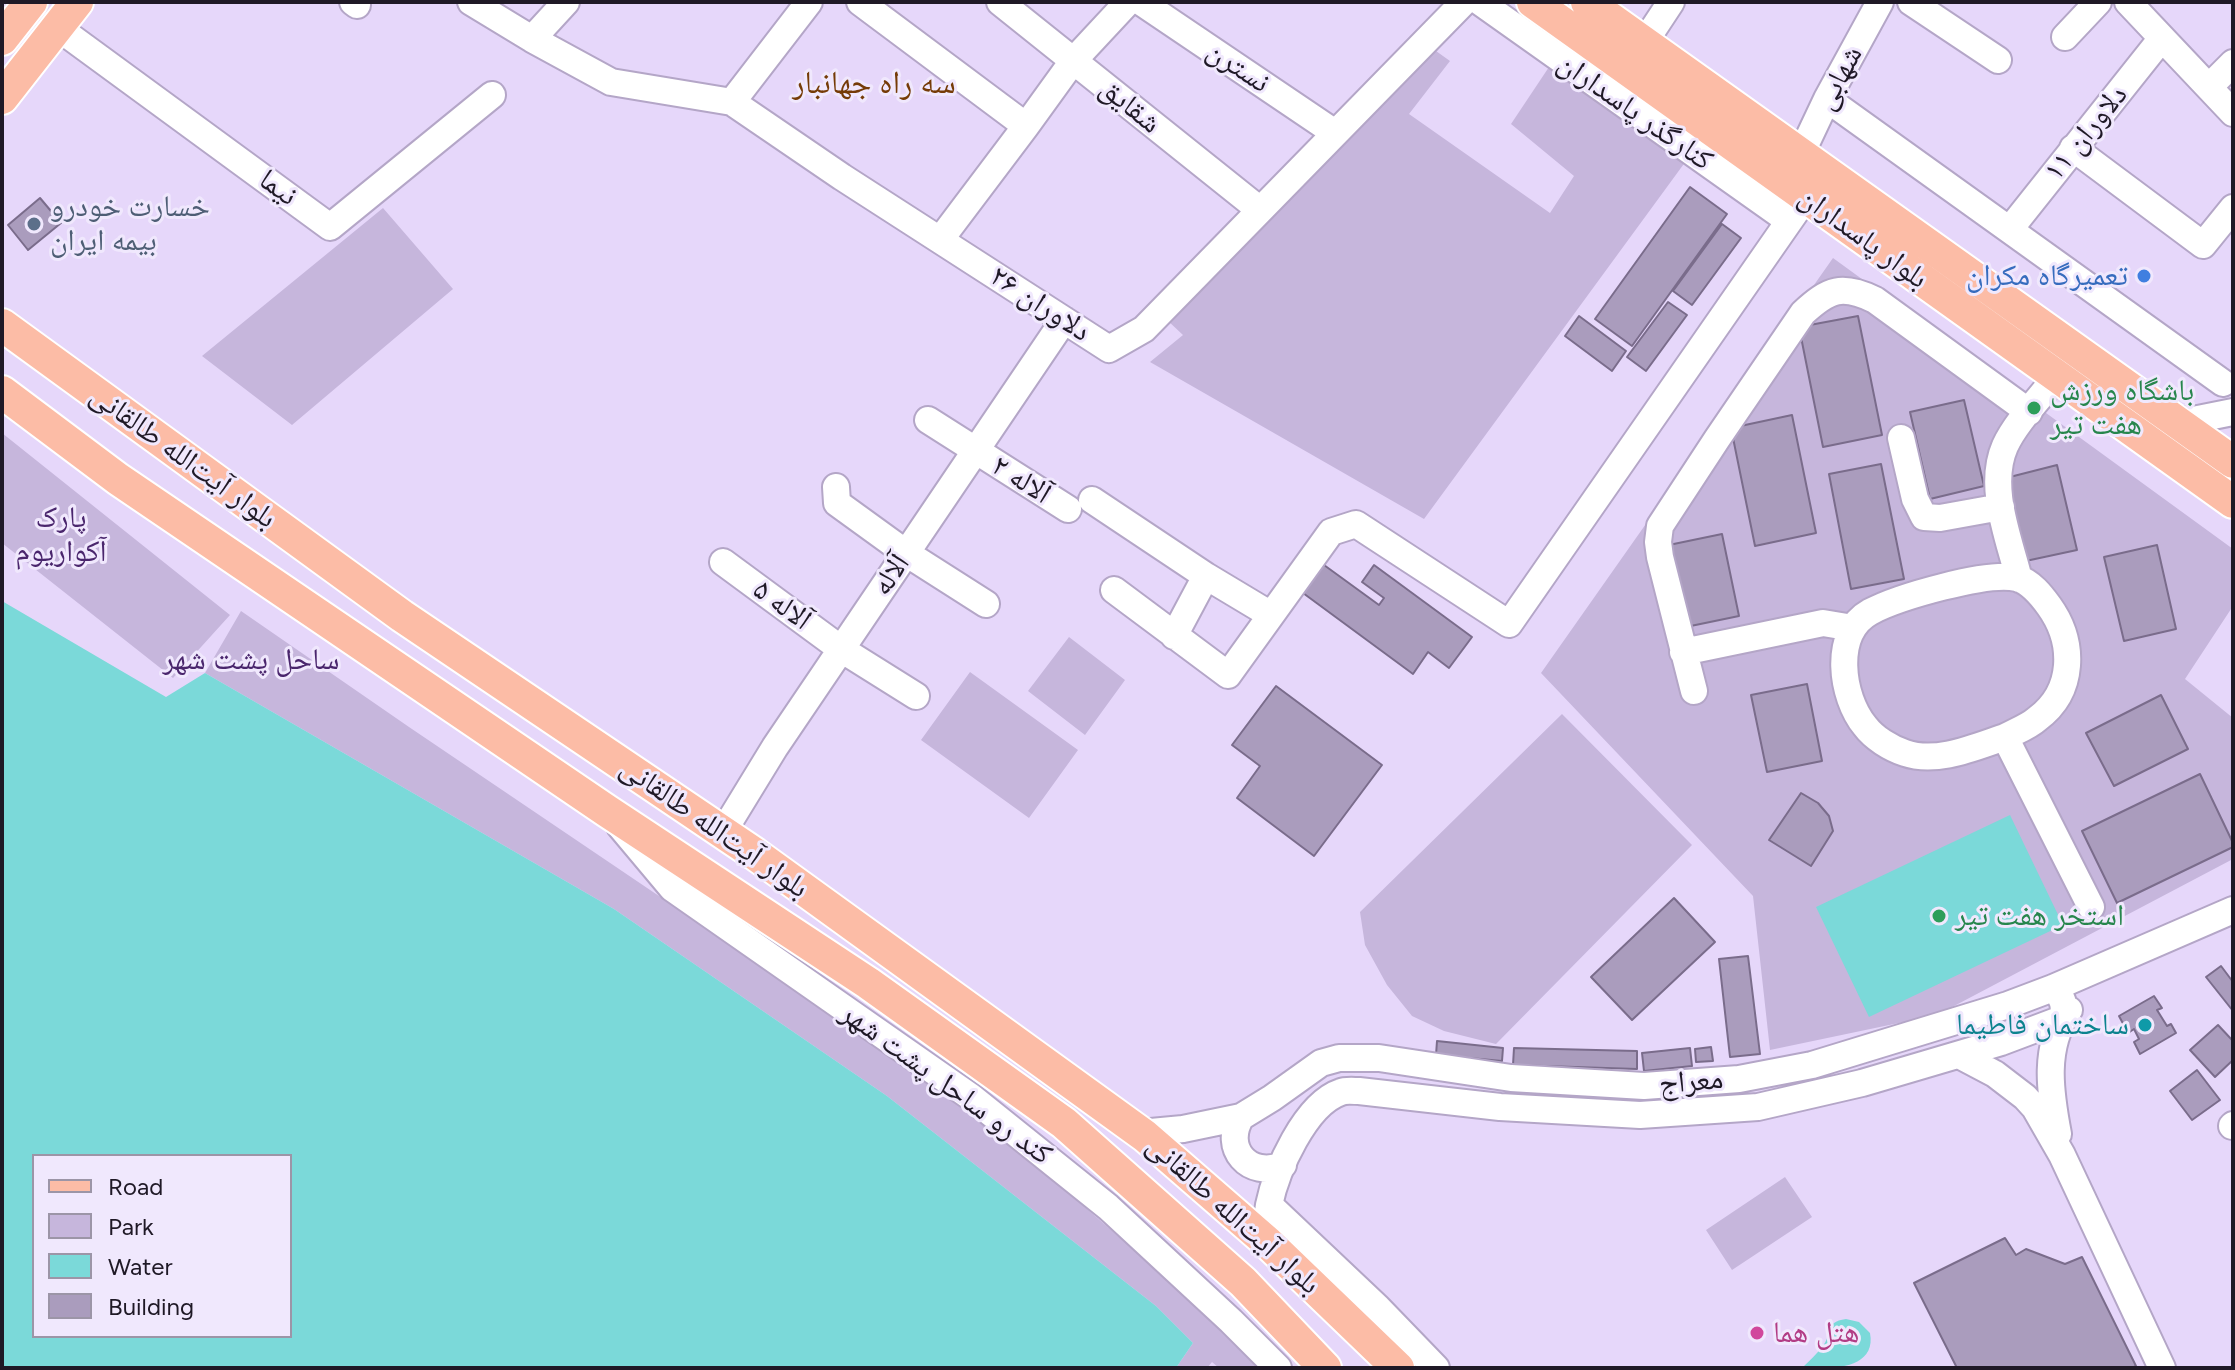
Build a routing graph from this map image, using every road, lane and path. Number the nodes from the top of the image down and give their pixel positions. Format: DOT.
graph roads {
  1 [pos="31,2"];
  2 [pos="471,2"];
  3 [pos="566,2"];
  4 [pos="809,2"];
  5 [pos="860,2"];
  6 [pos="1000,2"];
  7 [pos="1128,2"];
  8 [pos="1141,2"];
  9 [pos="1464,2"];
  10 [pos="1480,2"];
  11 [pos="1533,2"];
  12 [pos="1587,2"];
  13 [pos="1671,2"];
  14 [pos="1880,2"];
  15 [pos="1911,2"];
  16 [pos="2098,2"];
  17 [pos="2128,2"];
  18 [pos="67,14"];
  19 [pos="3,37"];
  20 [pos="2065,37"];
  21 [pos="2162,38"];
  22 [pos="532,39"];
  23 [pos="1644,43"];
  24 [pos="1998,60"];
  25 [pos="1073,61"];
  26 [pos="2233,63"];
  27 [pos="2209,87"];
  28 [pos="492,95"];
  29 [pos="2,98"];
  30 [pos="1827,99"];
  31 [pos="732,102"];
  32 [pos="2233,113"];
  33 [pos="1026,126"];
  34 [pos="1335,133"];
  35 [pos="2073,148"];
  36 [pos="1801,154"];
  37 [pos="2233,208"];
  38 [pos="1797,209"];
  39 [pos="1260,210"];
  40 [pos="2010,229"];
  41 [pos="940,240"];
  42 [pos="1064,320"];
  43 [pos="2,325"];
  44 [pos="2057,376"];
  45 [pos="2223,383"];
  46 [pos="2,392"];
  47 [pos="2029,412"];
  48 [pos="2233,412"];
  49 [pos="928,420"];
  50 [pos="2175,420"];
  51 [pos="1901,438"];
  52 [pos="975,451"];
  53 [pos="2233,462"];
  54 [pos="836,487"];
  55 [pos="2233,502"];
  56 [pos="2001,507"];
  57 [pos="906,553"];
  58 [pos="723,562"];
  59 [pos="1206,576"];
  60 [pos="2019,579"];
  61 [pos="1114,590"];
  62 [pos="986,604"];
  63 [pos="1271,615"];
  64 [pos="402,616"];
  65 [pos="1853,628"];
  66 [pos="1174,636"];
  67 [pos="841,649"];
  68 [pos="1683,652"];
  69 [pos="379,656"];
  70 [pos="493,677"];
  71 [pos="1694,691"];
  72 [pos="916,696"];
  73 [pos="467,716"];
  74 [pos="2005,737"];
  75 [pos="607,811"];
  76 [pos="723,832"];
  77 [pos="2091,907"];
  78 [pos="2228,920"];
  79 [pos="2098,967"];
  80 [pos="2053,988"];
  81 [pos="2062,1019"];
  82 [pos="1927,1031"];
  83 [pos="1948,1058"];
  84 [pos="1241,1117"];
  85 [pos="1140,1133"];
  86 [pos="2062,1155"];
  87 [pos="1283,1165"];
  88 [pos="1269,1205"];
  89 [pos="1267,1242"];
  90 [pos="1278,1368"];
  91 [pos="1325,1368"];
  92 [pos="1398,1368"];
  93 [pos="1436,1368"];
  94 [pos="2162,1368"];
  1 -- 19 [label="main road"];
  2 -- 22 [label="street, دلاوران ۲۶"];
  3 -- 22 [label="street"];
  4 -- 31 [label="street"];
  5 -- 33 [label="street"];
  6 -- 25 [label="street, شقایق"];
  7 -- 25 [label="street"];
  8 -- 34 [label="street, نسترن"];
  9 -- 34 [label="street, دلاوران ۲۶"];
  10 -- 38 [label="street, کنارگذر پاسداران"];
  11 -- 38 [label="main road, بلوار پاسداران"];
  12 -- 23 [label="main road, بلوار پاسداران"];
  13 -- 23 [label="street"];
  14 -- 30 [label="street, شهابی"];
  15 -- 24 [label="street"];
  16 -- 20 [label="street"];
  17 -- 21 [label="street"];
  18 -- 28 [label="street, نیما"];
  18 -- 29 [label="main road"];
  21 -- 27 [label="street"];
  21 -- 35 [label="street, دلاوران ۱۱"];
  22 -- 31 [label="street, دلاوران ۲۶"];
  23 -- 36 [label="main road, بلوار پاسداران"];
  25 -- 33 [label="street"];
  25 -- 39 [label="street, شقایق"];
  26 -- 27 [label="street"];
  27 -- 32 [label="street"];
  30 -- 36 [label="street, شهابی"];
  30 -- 40 [label="street"];
  31 -- 41 [label="street, دلاوران ۲۶"];
  33 -- 41 [label="street"];
  34 -- 39 [label="street, دلاوران ۲۶"];
  35 -- 37 [label="street"];
  35 -- 40 [label="street, دلاوران ۱۱"];
  36 -- 50 [label="main road, بلوار پاسداران"];
  38 -- 44 [label="main road, بلوار پاسداران"];
  38 -- 63 [label="street"];
  39 -- 42 [label="street, دلاوران ۲۶"];
  40 -- 45 [label="street"];
  41 -- 42 [label="street, دلاوران ۲۶"];
  42 -- 52 [label="street, آلاله"];
  43 -- 64 [label="main road, بلوار آیت‌الله طالقانی"];
  44 -- 47 [label="street"];
  44 -- 55 [label="main road, بلوار پاسداران"];
  46 -- 69 [label="main road, بلوار آیت‌الله طالقانی"];
  47 -- 56 [label="street"];
  47 -- 68 [label="street"];
  48 -- 50 [label="street"];
  49 -- 52 [label="street, آلاله ۲"];
  50 -- 53 [label="main road, بلوار پاسداران"];
  51 -- 56 [label="street"];
  52 -- 57 [label="street, آلاله"];
  52 -- 59 [label="street, آلاله ۲"];
  54 -- 57 [label="street"];
  56 -- 60 [label="street"];
  57 -- 62 [label="street"];
  57 -- 67 [label="street, آلاله"];
  58 -- 67 [label="street, آلاله ۵"];
  59 -- 63 [label="street, آلاله ۲"];
  59 -- 66 [label="street"];
  60 -- 65 [label="street"];
  60 -- 74 [label="street"];
  61 -- 66 [label="street"];
  63 -- 66 [label="street"];
  64 -- 69 [label="main road"];
  64 -- 70 [label="main road, بلوار آیت‌الله طالقانی"];
  65 -- 68 [label="street"];
  65 -- 74 [label="street"];
  67 -- 72 [label="street, آلاله ۵"];
  67 -- 76 [label="street, آلاله"];
  68 -- 71 [label="street"];
  69 -- 73 [label="main road, بلوار آیت‌الله طالقانی"];
  70 -- 73 [label="main road"];
  70 -- 76 [label="main road, بلوار آیت‌الله طالقانی"];
  73 -- 75 [label="main road, بلوار آیت‌الله طالقانی"];
  74 -- 77 [label="street"];
  75 -- 90 [label="street, کند رو ساحل پشت شهر"];
  75 -- 91 [label="main road, بلوار آیت‌الله طالقانی"];
  76 -- 85 [label="main road, بلوار آیت‌الله طالقانی"];
  78 -- 79 [label="street, معراج"];
  79 -- 80 [label="street, معراج"];
  79 -- 81 [label="street"];
  80 -- 81 [label="street"];
  80 -- 82 [label="street, معراج"];
  81 -- 83 [label="street, معراج"];
  81 -- 86 [label="street"];
  82 -- 83 [label="street"];
  82 -- 84 [label="street, معراج"];
  83 -- 86 [label="street"];
  83 -- 87 [label="street, معراج"];
  84 -- 85 [label="street, معراج"];
  84 -- 87 [label="street"];
  85 -- 89 [label="main road, بلوار آیت‌الله طالقانی"];
  86 -- 94 [label="street"];
  87 -- 88 [label="street, معراج"];
  88 -- 89 [label="street, معراج"];
  88 -- 93 [label="street"];
  89 -- 92 [label="main road, بلوار آیت‌الله طالقانی"];
}
